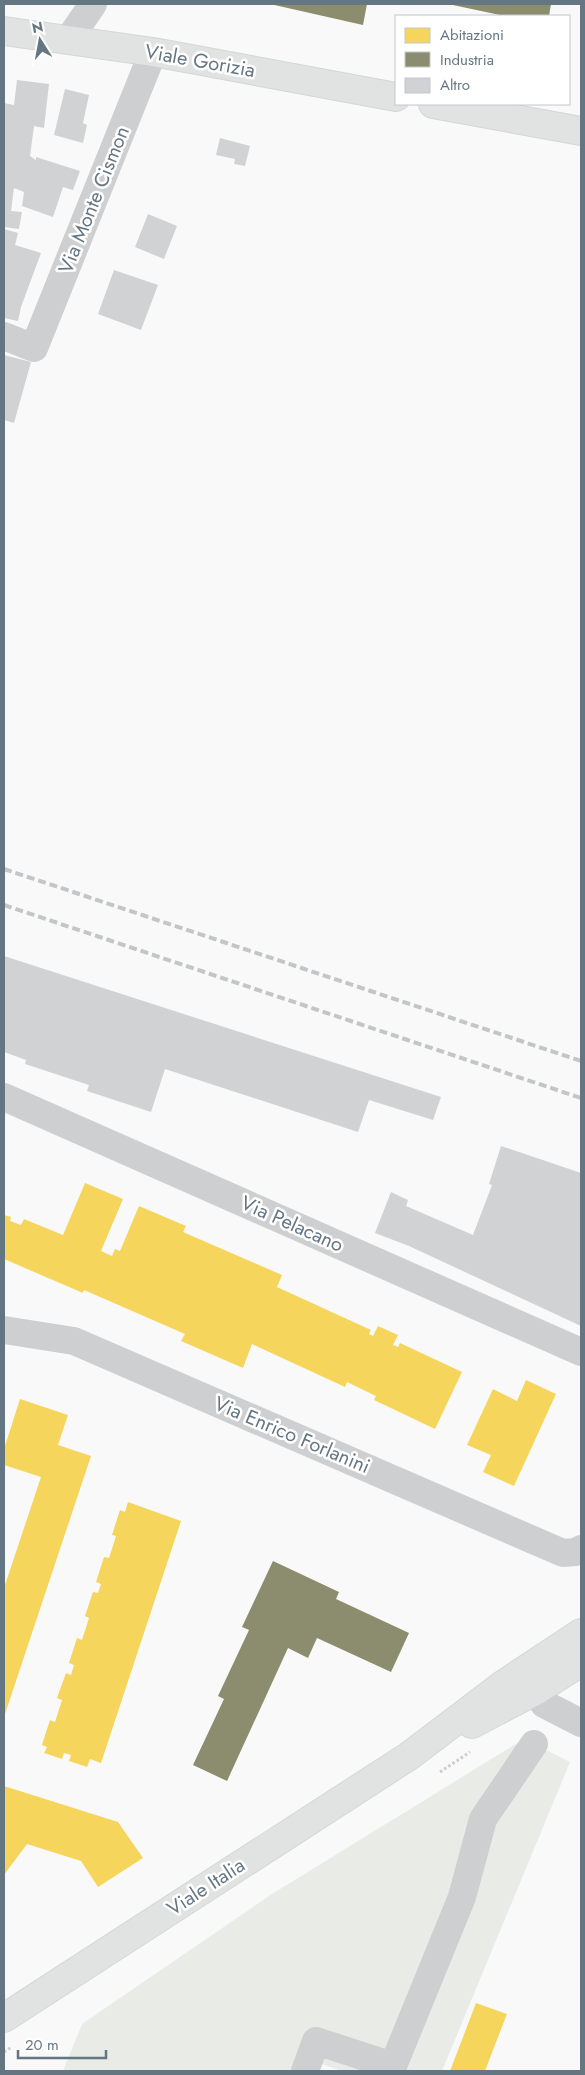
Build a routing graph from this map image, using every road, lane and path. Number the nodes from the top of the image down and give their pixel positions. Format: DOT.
graph roads {
  1 [pos="93,4"];
  2 [pos="4,31"];
  3 [pos="69,39"];
  4 [pos="153,52"];
  5 [pos="395,97"];
  6 [pos="439,105"];
  7 [pos="580,127"];
  8 [pos="4,336"];
  9 [pos="4,1097"];
  10 [pos="4,1330"];
  11 [pos="581,1352"];
  12 [pos="579,1557"];
  13 [pos="581,1633"];
  14 [pos="581,1662"];
  15 [pos="532,1680"];
  16 [pos="581,1723"];
  17 [pos="534,1744"];
  18 [pos="4,2018"];
  19 [pos="305,2071"];
  1 -- 3 [label="street"];
  2 -- 3 [label="main road, Viale Gorizia"];
  3 -- 4 [label="main road, Viale Gorizia"];
  4 -- 5 [label="main road, Viale Gorizia"];
  4 -- 8 [label="street, Via Monte Cismon"];
  6 -- 7 [label="main road"];
  9 -- 11 [label="street, Via Pelacano"];
  10 -- 12 [label="street, Via Enrico Forlanini"];
  13 -- 15 [label="main road, Viale Italia"];
  14 -- 15 [label="main road, Viale Italia"];
  15 -- 16 [label="street"];
  15 -- 18 [label="main road, Viale Italia"];
  17 -- 19 [label="street"];
}
